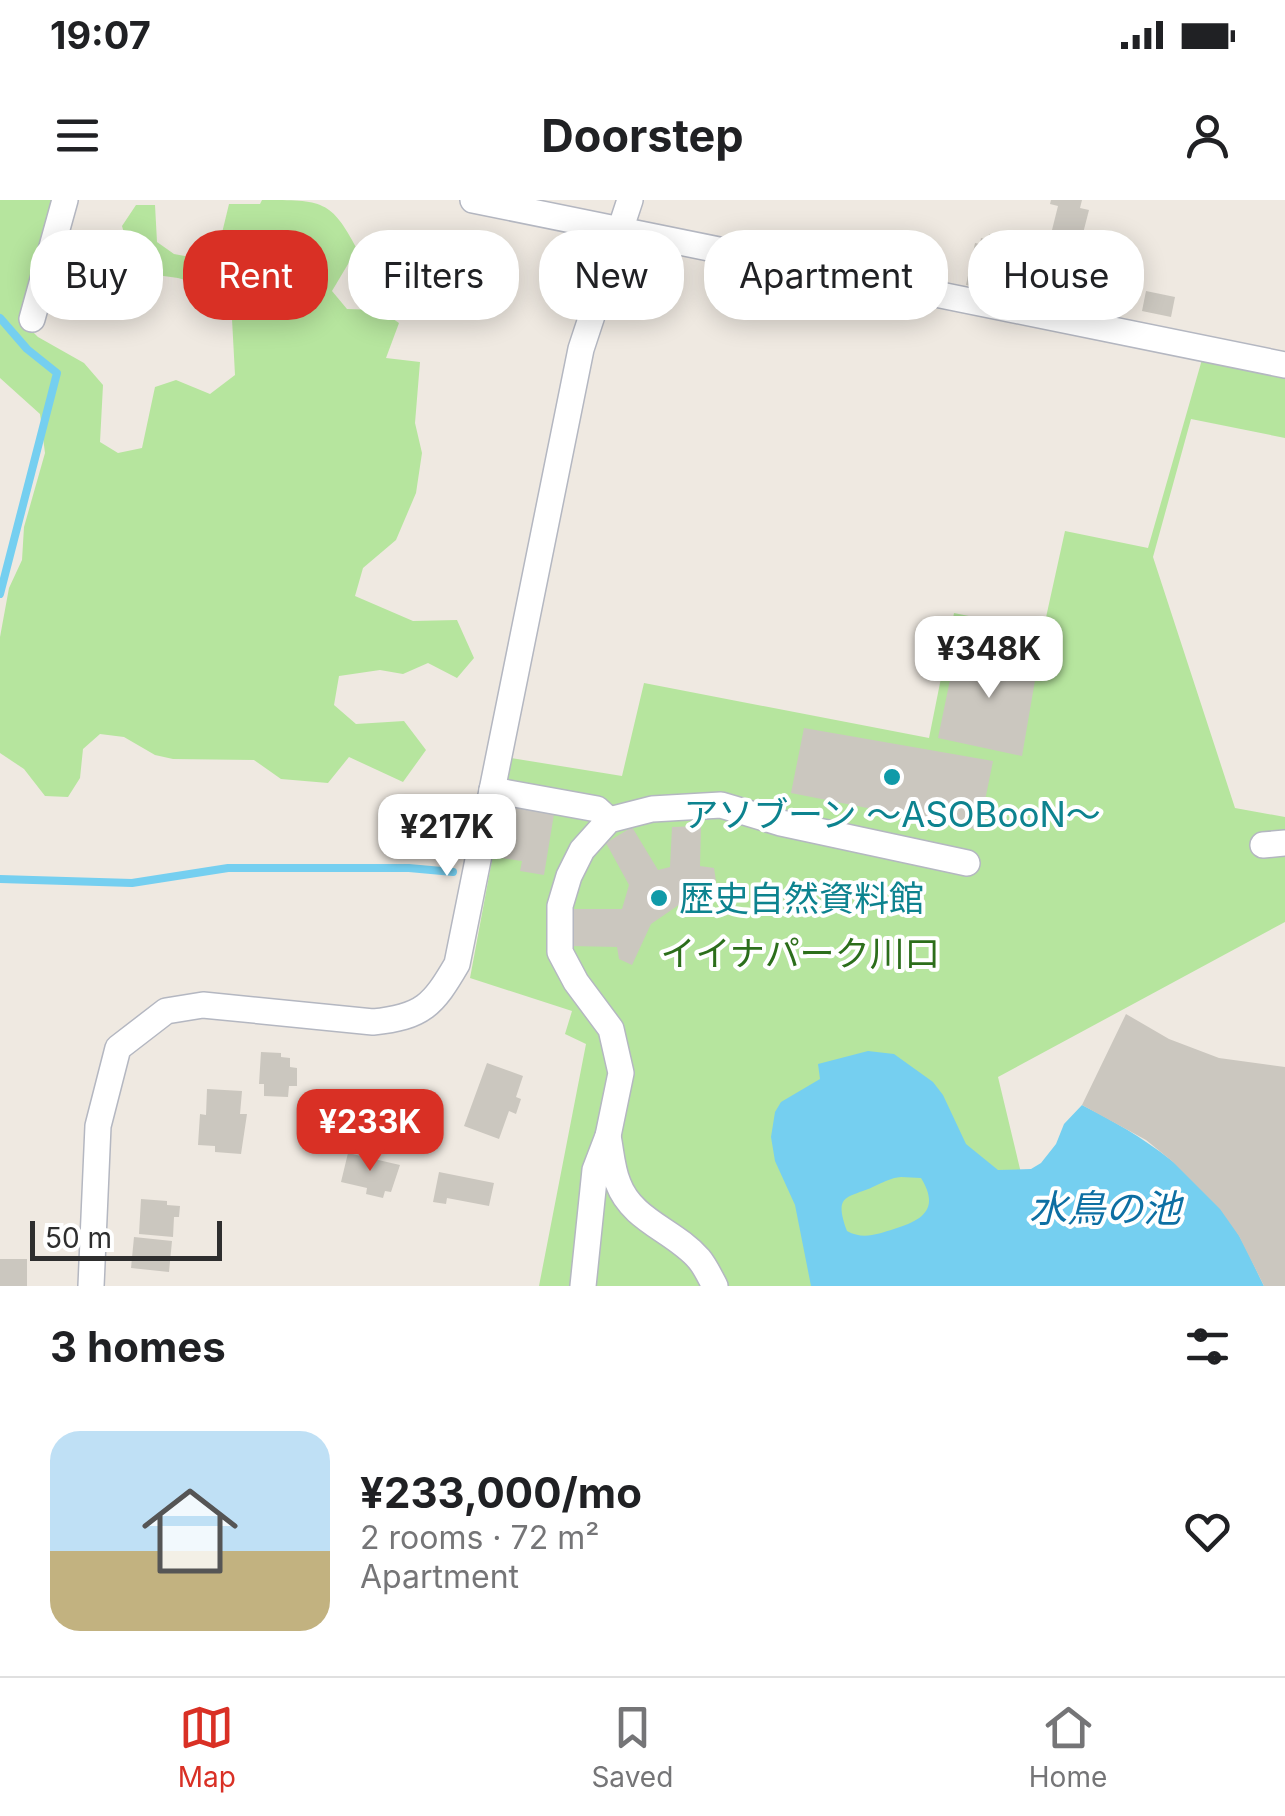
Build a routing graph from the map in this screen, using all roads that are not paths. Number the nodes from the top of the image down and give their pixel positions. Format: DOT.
graph roads {
  1 [pos="65,200"];
  2 [pos="473,200"];
  3 [pos="630,200"];
  4 [pos="57,230"];
  5 [pos="620,230"];
  6 [pos="684,243"];
  7 [pos="591,320"];
  8 [pos="1285,365"];
  9 [pos="492,790"];
  10 [pos="610,820"];
  11 [pos="967,863"];
  12 [pos="608,1136"];
  13 [pos="91,1286"];
  14 [pos="583,1286"];
  15 [pos="715,1286"];
  1 -- 4 [label="street"];
  2 -- 5 [label="street"];
  3 -- 5 [label="street"];
  6 -- 8 [label="street"];
  7 -- 9 [label="street"];
  9 -- 10 [label="street"];
  9 -- 13 [label="street"];
  10 -- 11 [label="street"];
  10 -- 12 [label="street"];
  12 -- 14 [label="street"];
  12 -- 15 [label="street"];
}
